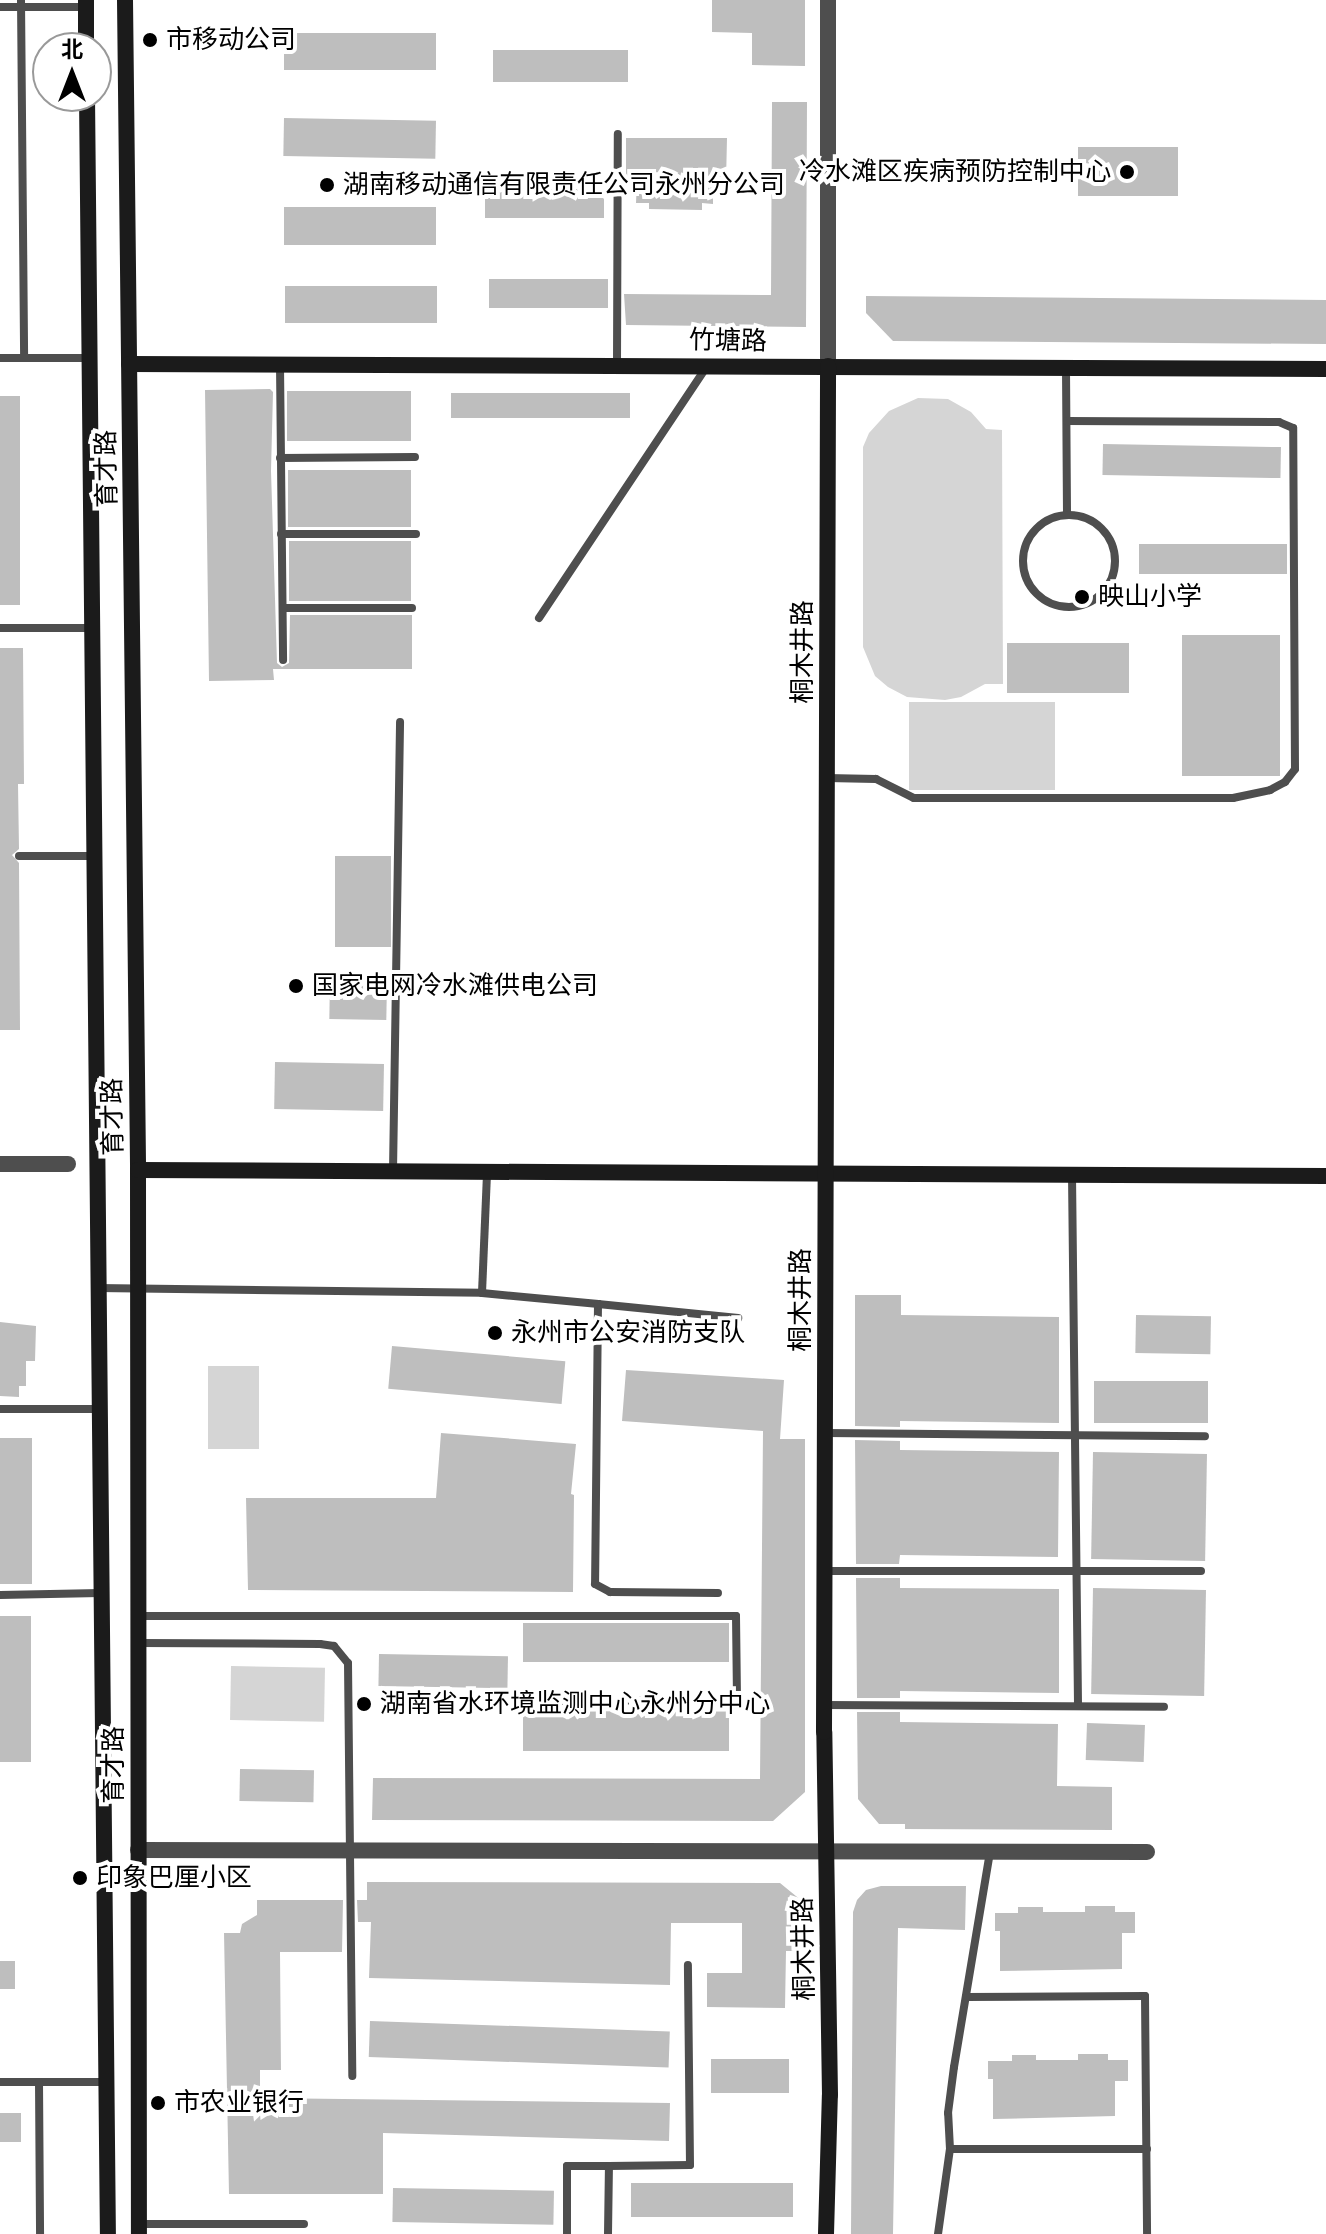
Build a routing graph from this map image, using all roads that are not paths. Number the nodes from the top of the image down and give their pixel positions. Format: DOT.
graph roads {
  1 [pos="125,0"];
  2 [pos="828,0"];
  3 [pos="21,3"];
  4 [pos="86,3"];
  5 [pos="0,7"];
  6 [pos="86,32"];
  7 [pos="87,112"];
  8 [pos="618,134"];
  9 [pos="0,358"];
  10 [pos="24,358"];
  11 [pos="90,358"];
  12 [pos="129,364"];
  13 [pos="617,364"];
  14 [pos="280,365"];
  15 [pos="707,365"];
  16 [pos="828,366"];
  17 [pos="1066,369"];
  18 [pos="1326,369"];
  19 [pos="1067,421"];
  20 [pos="415,457"];
  21 [pos="280,458"];
  22 [pos="1067,515"];
  23 [pos="281,534"];
  24 [pos="416,534"];
  25 [pos="283,608"];
  26 [pos="412,608"];
  27 [pos="539,618"];
  28 [pos="0,628"];
  29 [pos="91,628"];
  30 [pos="283,660"];
  31 [pos="400,722"];
  32 [pos="827,778"];
  33 [pos="19,856"];
  34 [pos="93,856"];
  35 [pos="0,1164"];
  36 [pos="68,1164"];
  37 [pos="138,1170"];
  38 [pos="393,1171"];
  39 [pos="487,1172"];
  40 [pos="1072,1174"];
  41 [pos="825,1176"];
  42 [pos="1326,1176"];
  43 [pos="97,1288"];
  44 [pos="138,1288"];
  45 [pos="482,1293"];
  46 [pos="598,1304"];
  47 [pos="738,1318"];
  48 [pos="0,1409"];
  49 [pos="98,1409"];
  50 [pos="825,1433"];
  51 [pos="1076,1435"];
  52 [pos="1205,1436"];
  53 [pos="825,1571"];
  54 [pos="1077,1571"];
  55 [pos="1201,1571"];
  56 [pos="100,1593"];
  57 [pos="718,1593"];
  58 [pos="0,1595"];
  59 [pos="138,1616"];
  60 [pos="138,1643"];
  61 [pos="528,1701"];
  62 [pos="824,1705"];
  63 [pos="1078,1706"];
  64 [pos="1164,1707"];
  65 [pos="138,1850"];
  66 [pos="348,1851"];
  67 [pos="826,1852"];
  68 [pos="990,1852"];
  69 [pos="1147,1852"];
  70 [pos="688,1965"];
  71 [pos="966,1997"];
  72 [pos="352,2076"];
  73 [pos="0,2082"];
  74 [pos="39,2082"];
  75 [pos="106,2082"];
  76 [pos="950,2149"];
  77 [pos="1147,2149"];
  78 [pos="609,2166"];
  79 [pos="304,2224"];
  80 [pos="139,2229"];
  81 [pos="40,2234"];
  82 [pos="108,2234"];
  83 [pos="567,2234"];
  84 [pos="608,2234"];
  85 [pos="826,2234"];
  86 [pos="938,2234"];
  87 [pos="1147,2234"];
  1 -- 12 [label="main road, 育才路"];
  2 -- 16 [label="street"];
  3 -- 4 [label="lane"];
  3 -- 5 [label="lane"];
  3 -- 10 [label="lane"];
  4 -- 6 [label="main road"];
  7 -- 11 [label="main road, 育才路"];
  8 -- 13 [label="lane"];
  9 -- 10 [label="lane"];
  10 -- 11 [label="lane"];
  11 -- 29 [label="main road, 育才路"];
  12 -- 14 [label="main road, 竹塘路"];
  12 -- 37 [label="main road, 育才路"];
  13 -- 14 [label="main road, 竹塘路"];
  13 -- 15 [label="main road, 竹塘路"];
  14 -- 21 [label="lane"];
  15 -- 16 [label="main road, 竹塘路"];
  15 -- 27 [label="lane"];
  16 -- 17 [label="main road, 竹塘路"];
  16 -- 32 [label="main road, 桐木井路"];
  17 -- 18 [label="main road, 竹塘路"];
  17 -- 19 [label="lane"];
  19 -- 22 [label="lane"];
  19 -- 32 [label="lane"];
  20 -- 21 [label="lane"];
  21 -- 23 [label="lane"];
  22 -- 22 [label="lane"];
  23 -- 24 [label="lane"];
  23 -- 25 [label="lane"];
  25 -- 26 [label="lane"];
  25 -- 30 [label="lane"];
  28 -- 29 [label="lane"];
  29 -- 34 [label="main road, 育才路"];
  31 -- 38 [label="lane"];
  32 -- 41 [label="main road, 桐木井路"];
  33 -- 34 [label="lane"];
  34 -- 43 [label="main road, 育才路"];
  35 -- 36 [label="street"];
  37 -- 38 [label="main road"];
  37 -- 44 [label="main road, 育才路"];
  38 -- 39 [label="main road"];
  39 -- 41 [label="main road"];
  39 -- 45 [label="lane"];
  40 -- 41 [label="main road"];
  40 -- 42 [label="main road"];
  40 -- 51 [label="lane"];
  41 -- 50 [label="main road, 桐木井路"];
  43 -- 44 [label="lane"];
  43 -- 49 [label="main road, 育才路"];
  44 -- 45 [label="lane"];
  44 -- 59 [label="main road, 育才路"];
  45 -- 46 [label="lane"];
  46 -- 47 [label="lane"];
  46 -- 57 [label="lane"];
  48 -- 49 [label="lane"];
  49 -- 56 [label="main road, 育才路"];
  50 -- 51 [label="lane"];
  50 -- 53 [label="main road, 桐木井路"];
  51 -- 52 [label="lane"];
  51 -- 54 [label="lane"];
  53 -- 54 [label="lane"];
  53 -- 62 [label="main road, 桐木井路"];
  54 -- 55 [label="lane"];
  54 -- 63 [label="lane"];
  56 -- 58 [label="lane"];
  56 -- 75 [label="main road, 育才路"];
  59 -- 60 [label="main road, 育才路"];
  59 -- 61 [label="lane"];
  60 -- 65 [label="main road, 育才路"];
  60 -- 66 [label="lane"];
  62 -- 63 [label="lane"];
  62 -- 67 [label="main road, 桐木井路"];
  63 -- 64 [label="lane"];
  65 -- 66 [label="street"];
  65 -- 80 [label="main road, 育才路"];
  66 -- 67 [label="street"];
  66 -- 72 [label="lane"];
  67 -- 68 [label="street"];
  67 -- 85 [label="main road, 桐木井路"];
  68 -- 69 [label="street"];
  68 -- 71 [label="lane"];
  70 -- 78 [label="lane"];
  71 -- 76 [label="lane"];
  71 -- 77 [label="lane"];
  73 -- 74 [label="lane"];
  74 -- 75 [label="lane"];
  74 -- 81 [label="lane"];
  75 -- 82 [label="main road, 育才路"];
  76 -- 77 [label="lane"];
  76 -- 86 [label="lane"];
  77 -- 87 [label="lane"];
  78 -- 83 [label="lane"];
  78 -- 84 [label="lane"];
  79 -- 80 [label="lane"];
}
